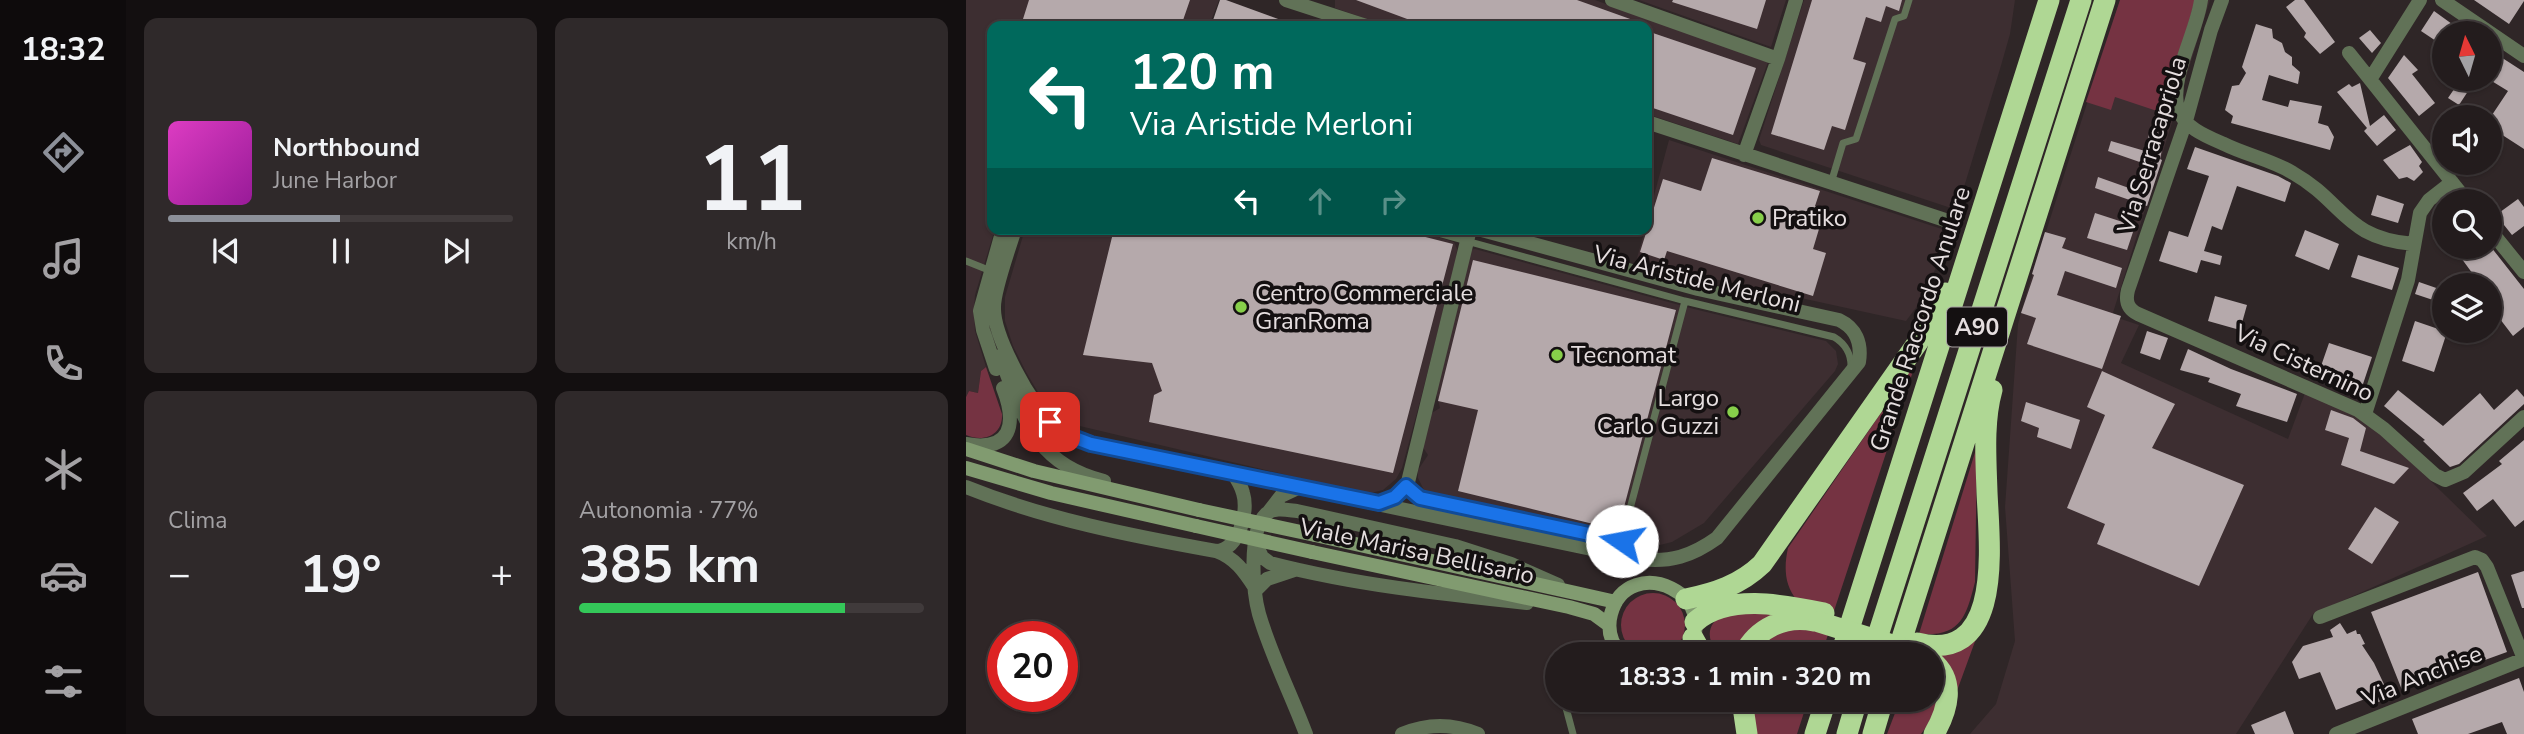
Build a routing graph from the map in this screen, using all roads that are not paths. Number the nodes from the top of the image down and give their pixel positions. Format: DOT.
graph roads {
  1 [pos="1286,0"];
  2 [pos="1612,0"];
  3 [pos="1796,0"];
  4 [pos="1909,0"];
  5 [pos="2049,0"];
  6 [pos="2081,0"];
  7 [pos="2105,0"];
  8 [pos="2201,0"];
  9 [pos="2222,0"];
  10 [pos="2420,0"];
  11 [pos="2442,0"];
  12 [pos="1329,7"];
  13 [pos="1356,21"];
  14 [pos="2349,53"];
  15 [pos="2524,56"];
  16 [pos="1778,59"];
  17 [pos="2371,78"];
  18 [pos="2182,115"];
  19 [pos="1652,123"];
  20 [pos="1744,155"];
  21 [pos="2452,182"];
  22 [pos="1831,183"];
  23 [pos="2458,189"];
  24 [pos="1945,220"];
  25 [pos="1001,235"];
  26 [pos="1013,235"];
  27 [pos="1500,235"];
  28 [pos="1468,236"];
  29 [pos="2414,244"];
  30 [pos="2502,245"];
  31 [pos="1971,246"];
  32 [pos="966,261"];
  33 [pos="991,271"];
  34 [pos="2524,272"];
  35 [pos="2012,292"];
  36 [pos="1685,301"];
  37 [pos="2127,304"];
  38 [pos="994,307"];
  39 [pos="1849,376"];
  40 [pos="2365,414"];
  41 [pos="2524,417"];
  42 [pos="966,444"];
  43 [pos="966,449"];
  44 [pos="966,468"];
  45 [pos="1233,473"];
  46 [pos="1406,486"];
  47 [pos="966,487"];
  48 [pos="1300,487"];
  49 [pos="1379,503"];
  50 [pos="1194,508"];
  51 [pos="1267,514"];
  52 [pos="1497,521"];
  53 [pos="1256,544"];
  54 [pos="1620,548"];
  55 [pos="1216,551"];
  56 [pos="1298,569"];
  57 [pos="1256,590"];
  58 [pos="1578,594"];
  59 [pos="1686,599"];
  60 [pos="1616,602"];
  61 [pos="1569,607"];
  62 [pos="1822,617"];
  63 [pos="2320,617"];
  64 [pos="1609,625"];
  65 [pos="1613,642"];
  66 [pos="1693,642"];
  67 [pos="1752,642"];
  68 [pos="1845,642"];
  69 [pos="1876,642"];
  70 [pos="1887,642"];
  71 [pos="1919,642"];
  72 [pos="1944,643"];
  73 [pos="2524,659"];
  74 [pos="1944,677"];
  75 [pos="1567,712"];
  76 [pos="1744,712"];
  77 [pos="1822,712"];
  78 [pos="1853,712"];
  79 [pos="1879,712"];
  80 [pos="1944,712"];
  81 [pos="1944,712"];
  82 [pos="1306,734"];
  83 [pos="1402,734"];
  84 [pos="1478,734"];
  85 [pos="1573,734"];
  86 [pos="1747,734"];
  87 [pos="1815,734"];
  88 [pos="1846,734"];
  89 [pos="1873,734"];
  90 [pos="1934,734"];
  91 [pos="2336,734"];
  1 -- 12 [label="street"];
  2 -- 16 [label="street"];
  3 -- 16 [label="street"];
  4 -- 22 [label="lane"];
  5 -- 31 [label="highway, Grande Raccordo Anulare / A90"];
  6 -- 69 [label="highway, A90"];
  7 -- 35 [label="highway"];
  8 -- 18 [label="street"];
  9 -- 18 [label="street, Via Serracapriola"];
  10 -- 17 [label="street"];
  11 -- 15 [label="street"];
  12 -- 13 [label="street"];
  14 -- 17 [label="street"];
  16 -- 20 [label="street"];
  17 -- 21 [label="street"];
  18 -- 29 [label="street"];
  18 -- 37 [label="street, Via Serracapriola"];
  19 -- 20 [label="street"];
  20 -- 22 [label="street"];
  21 -- 23 [label="street"];
  21 -- 29 [label="street"];
  22 -- 24 [label="street"];
  25 -- 33 [label="street"];
  26 -- 38 [label="street"];
  27 -- 39 [label="street, Via Aristide Merloni"];
  28 -- 36 [label="lane, Via Aristide Merloni"];
  28 -- 46 [label="street"];
  29 -- 40 [label="street"];
  30 -- 34 [label="street"];
  31 -- 59 [label="highway"];
  31 -- 68 [label="highway, Grande Raccordo Anulare / A90"];
  32 -- 33 [label="lane"];
  33 -- 42 [label="street"];
  35 -- 71 [label="highway"];
  35 -- 72 [label="highway"];
  36 -- 39 [label="lane, Via Aristide Merloni"];
  36 -- 54 [label="lane"];
  37 -- 40 [label="street, Via Cisternino"];
  38 -- 45 [label="street, Via Aristide Merloni"];
  38 -- 50 [label="street"];
  39 -- 54 [label="street, Via Aristide Merloni"];
  40 -- 41 [label="street, Via Cisternino"];
  43 -- 50 [label="main road, Viale Marisa Bellisario"];
  44 -- 61 [label="main road, Viale Marisa Bellisario, bridge"];
  45 -- 48 [label="street, Via Aristide Merloni"];
  45 -- 55 [label="street"];
  46 -- 49 [label="street"];
  46 -- 52 [label="lane"];
  47 -- 55 [label="street"];
  48 -- 49 [label="street, Via Aristide Merloni"];
  48 -- 51 [label="street"];
  49 -- 52 [label="street, Via Aristide Merloni"];
  50 -- 58 [label="main road, Viale Marisa Bellisario, bridge"];
  51 -- 53 [label="street, Viale Marisa Bellisario"];
  51 -- 58 [label="street, Viale Marisa Bellisario"];
  52 -- 54 [label="street, Via Aristide Merloni"];
  53 -- 56 [label="street, Viale Marisa Bellisario"];
  53 -- 57 [label="street"];
  55 -- 57 [label="street"];
  56 -- 57 [label="street, Viale Marisa Bellisario"];
  56 -- 61 [label="street, Viale Marisa Bellisario"];
  57 -- 82 [label="street"];
  58 -- 60 [label="main road, Viale Marisa Bellisario"];
  59 -- 60 [label="main road"];
  59 -- 66 [label="main road"];
  60 -- 64 [label="main road"];
  61 -- 64 [label="main road, Viale Marisa Bellisario"];
  62 -- 66 [label="highway"];
  62 -- 67 [label="highway"];
  62 -- 70 [label="highway, bridge"];
  63 -- 73 [label="street"];
  64 -- 65 [label="main road"];
  73 -- 91 [label="street, Via Anchise"];
  74 -- 81 [label="highway"];
  75 -- 85 [label="lane"];
  76 -- 86 [label="highway"];
  77 -- 87 [label="highway"];
  78 -- 88 [label="highway"];
  79 -- 89 [label="highway"];
  80 -- 90 [label="highway"];
  83 -- 84 [label="street"];
}
